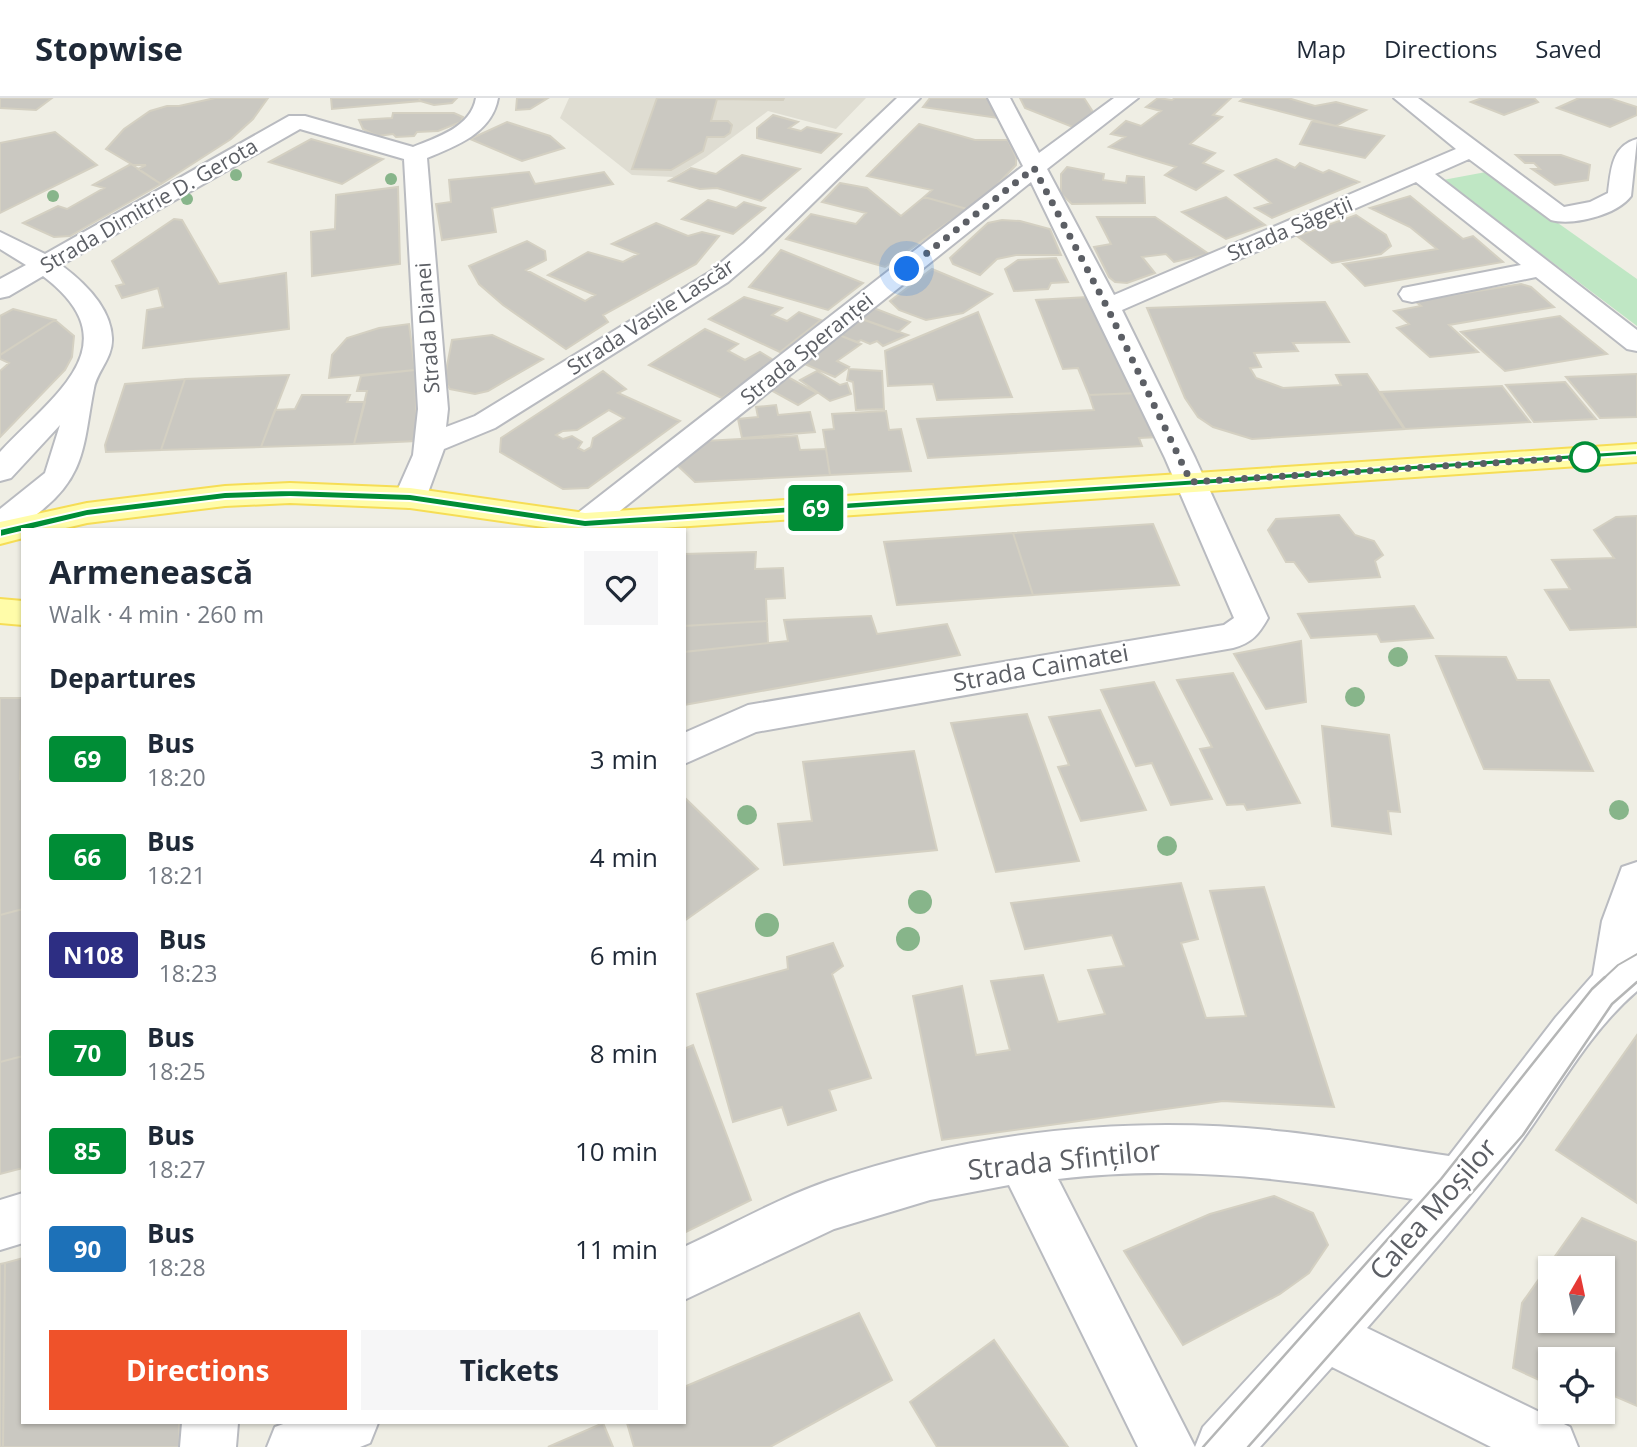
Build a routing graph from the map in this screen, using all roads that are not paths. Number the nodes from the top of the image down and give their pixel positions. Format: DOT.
graph roads {
  1 [pos="486,98"];
  2 [pos="909,98"];
  3 [pos="999,98"];
  4 [pos="1128,98"];
  5 [pos="1379,98"];
  6 [pos="1409,102"];
  7 [pos="297,110"];
  8 [pos="1637,146"];
  9 [pos="1472,150"];
  10 [pos="415,155"];
  11 [pos="1034,168"];
  12 [pos="1420,174"];
  13 [pos="0,239"];
  14 [pos="47,264"];
  15 [pos="1542,268"];
  16 [pos="0,290"];
  17 [pos="1412,294"];
  18 [pos="1107,307"];
  19 [pos="1637,343"];
  20 [pos="80,386"];
  21 [pos="430,444"];
  22 [pos="1637,453"];
  23 [pos="0,471"];
  24 [pos="1191,482"];
  25 [pos="410,498"];
  26 [pos="0,525"];
  27 [pos="574,527"];
  28 [pos="21,528"];
  29 [pos="22,528"];
  30 [pos="398,528"];
  31 [pos="0,533"];
  32 [pos="0,611"];
  33 [pos="21,613"];
  34 [pos="686,749"];
  35 [pos="1637,879"];
  36 [pos="1625,976"];
  37 [pos="1022,1159"];
  38 [pos="1461,1182"];
  39 [pos="21,1219"];
  40 [pos="0,1224"];
  41 [pos="686,1273"];
  42 [pos="1323,1334"];
  43 [pos="209,1424"];
  44 [pos="348,1424"];
  45 [pos="208,1447"];
  46 [pos="295,1447"];
  47 [pos="1167,1447"];
  48 [pos="1223,1447"];
  49 [pos="1550,1447"];
  1 -- 10 [label="street"];
  2 -- 21 [label="street, Strada Vasile Lascăr"];
  3 -- 11 [label="street"];
  4 -- 11 [label="street, Strada Speranței"];
  5 -- 6 [label="street"];
  6 -- 9 [label="street"];
  7 -- 10 [label="street"];
  7 -- 14 [label="street, Strada Dimitrie D. Gerota"];
  8 -- 9 [label="street"];
  9 -- 12 [label="street, Strada Săgeții"];
  10 -- 21 [label="street, Strada Dianei"];
  11 -- 18 [label="street"];
  11 -- 27 [label="street, Strada Speranței"];
  12 -- 15 [label="street"];
  12 -- 18 [label="street, Strada Săgeții"];
  13 -- 14 [label="street"];
  14 -- 16 [label="street, Strada Dimitrie D. Gerota"];
  14 -- 20 [label="street"];
  15 -- 17 [label="street"];
  15 -- 19 [label="street"];
  18 -- 24 [label="street"];
  20 -- 23 [label="street"];
  20 -- 26 [label="street"];
  21 -- 25 [label="street, Strada Dianei"];
  22 -- 24 [label="main road"];
  24 -- 27 [label="main road"];
  24 -- 34 [label="street, Strada Caimatei"];
  25 -- 27 [label="main road"];
  25 -- 29 [label="main road"];
  25 -- 30 [label="main road"];
  28 -- 31 [label="main road"];
  32 -- 33 [label="main road"];
  35 -- 36 [label="street"];
  36 -- 38 [label="street, Calea Moșilor"];
  37 -- 38 [label="street, Strada Sfinților"];
  37 -- 41 [label="street, Strada Sfinților"];
  37 -- 47 [label="street"];
  38 -- 42 [label="street, Calea Moșilor"];
  39 -- 40 [label="street"];
  42 -- 48 [label="street, Calea Moșilor"];
  42 -- 49 [label="street"];
  43 -- 45 [label="street"];
  44 -- 46 [label="street"];
}
